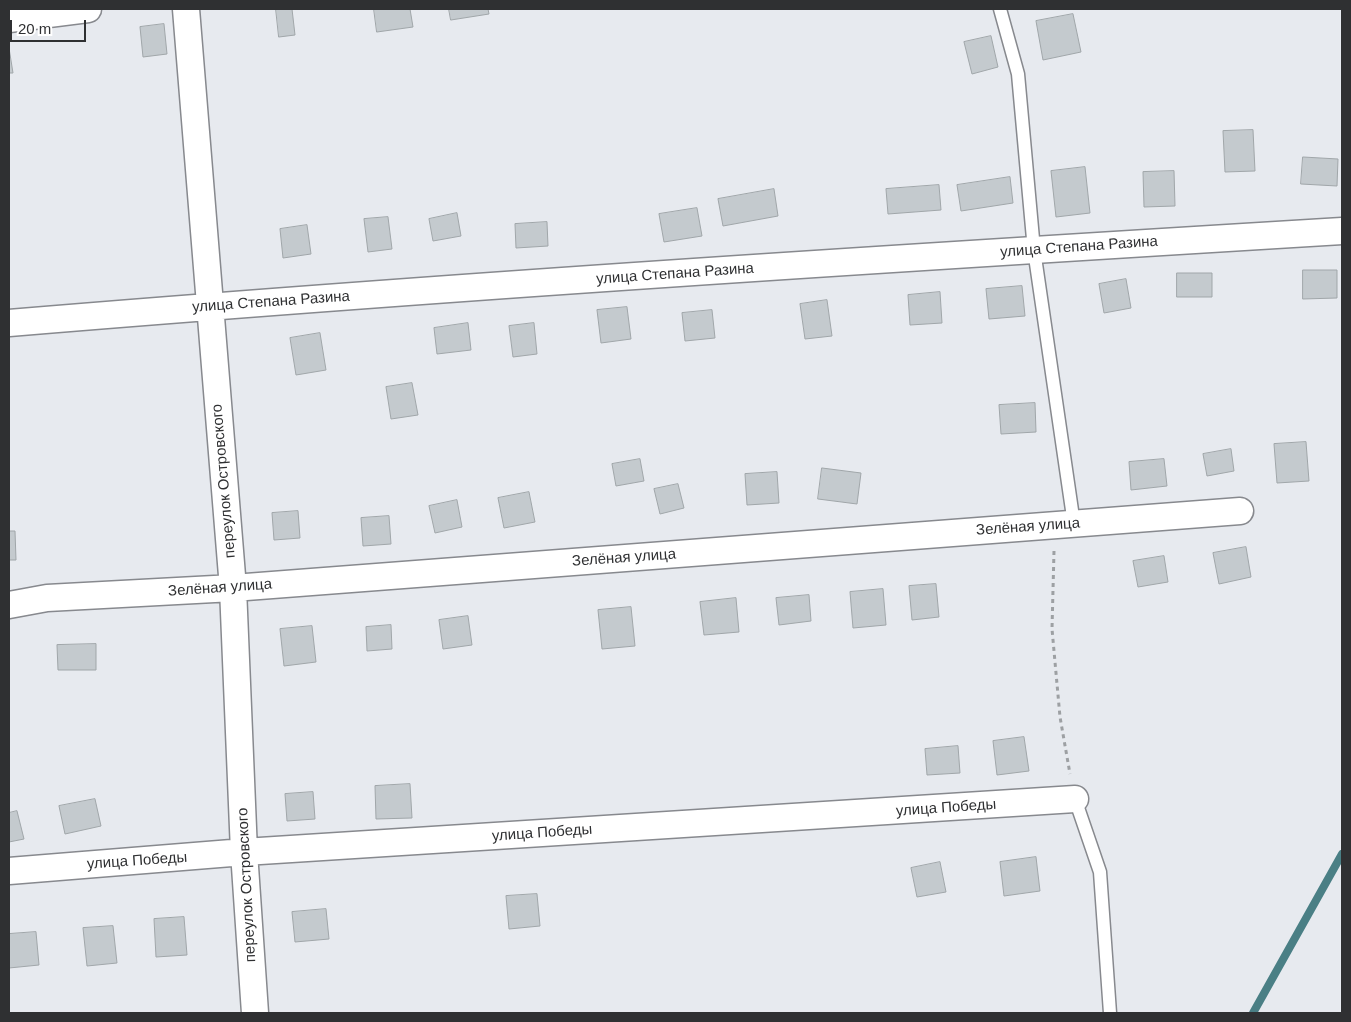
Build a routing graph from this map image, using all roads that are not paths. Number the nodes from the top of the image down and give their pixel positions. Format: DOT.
graph roads {
  1 [pos="88,9"];
  2 [pos="186,9"];
  3 [pos="1000,9"];
  4 [pos="9,19"];
  5 [pos="1342,231"];
  6 [pos="1034,250"];
  7 [pos="210,306"];
  8 [pos="9,323"];
  9 [pos="1240,511"];
  10 [pos="1064,525"];
  11 [pos="233,588"];
  12 [pos="9,605"];
  13 [pos="1074,799"];
  14 [pos="244,852"];
  15 [pos="9,871"];
  16 [pos="255,1013"];
  17 [pos="1110,1013"];
  1 -- 4 [label="street"];
  2 -- 7 [label="street, переулок Островского"];
  3 -- 6 [label="lane"];
  5 -- 6 [label="street, улица Степана Разина"];
  6 -- 7 [label="street, улица Степана Разина"];
  6 -- 10 [label="lane"];
  7 -- 8 [label="street, улица Степана Разина"];
  7 -- 11 [label="street, переулок Островского"];
  9 -- 10 [label="street, Зелёная улица"];
  10 -- 11 [label="street, Зелёная улица"];
  11 -- 12 [label="street, Зелёная улица"];
  11 -- 14 [label="street, переулок Островского"];
  13 -- 14 [label="street, улица Победы"];
  13 -- 17 [label="lane"];
  14 -- 15 [label="street, улица Победы"];
  14 -- 16 [label="street, переулок Островского"];
}
